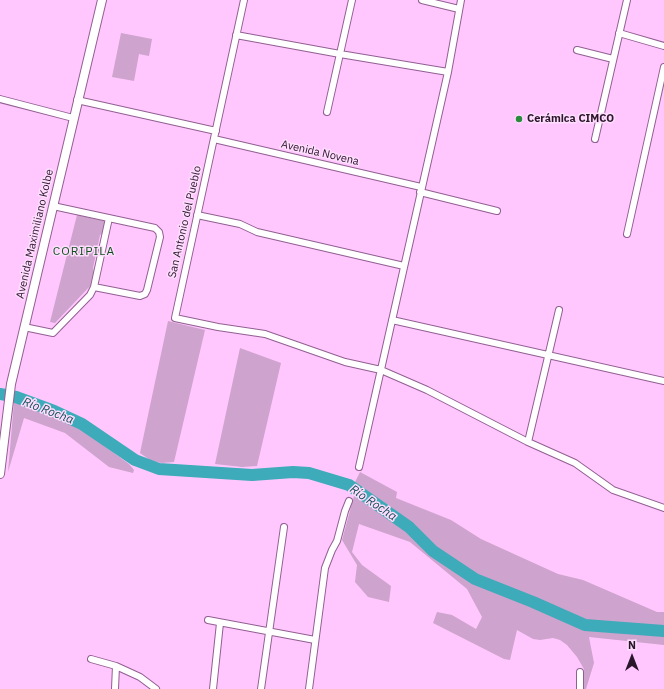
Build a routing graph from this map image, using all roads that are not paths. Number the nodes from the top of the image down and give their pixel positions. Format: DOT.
graph roads {
  1 [pos="102,0"];
  2 [pos="244,0"];
  3 [pos="352,0"];
  4 [pos="422,0"];
  5 [pos="461,0"];
  6 [pos="627,0"];
  7 [pos="460,9"];
  8 [pos="618,33"];
  9 [pos="236,35"];
  10 [pos="664,46"];
  11 [pos="577,50"];
  12 [pos="340,54"];
  13 [pos="613,59"];
  14 [pos="664,67"];
  15 [pos="448,72"];
  16 [pos="0,99"];
  17 [pos="77,100"];
  18 [pos="326,112"];
  19 [pos="73,118"];
  20 [pos="216,131"];
  21 [pos="214,139"];
  22 [pos="595,139"];
  23 [pos="420,189"];
  24 [pos="52,206"];
  25 [pos="497,211"];
  26 [pos="197,215"];
  27 [pos="109,218"];
  28 [pos="626,234"];
  29 [pos="404,266"];
  30 [pos="94,287"];
  31 [pos="559,310"];
  32 [pos="392,320"];
  33 [pos="24,327"];
  34 [pos="548,355"];
  35 [pos="381,370"];
  36 [pos="664,381"];
  37 [pos="528,442"];
  38 [pos="359,467"];
  39 [pos="0,474"];
  40 [pos="349,501"];
  41 [pos="664,508"];
  42 [pos="284,527"];
  43 [pos="208,620"];
  44 [pos="220,623"];
  45 [pos="269,632"];
  46 [pos="315,640"];
  47 [pos="91,659"];
  48 [pos="116,666"];
  49 [pos="580,672"];
  50 [pos="116,689"];
  51 [pos="156,689"];
  52 [pos="213,689"];
  53 [pos="261,689"];
  54 [pos="309,689"];
  55 [pos="580,689"];
  1 -- 17 [label="main road, Avenida Maximiliano Kolbe"];
  2 -- 9 [label="street, San Antonio del Pueblo"];
  3 -- 12 [label="street"];
  4 -- 7 [label="street"];
  5 -- 7 [label="street"];
  6 -- 8 [label="street"];
  7 -- 15 [label="street"];
  8 -- 10 [label="street"];
  8 -- 13 [label="street"];
  9 -- 12 [label="street"];
  9 -- 20 [label="street, San Antonio del Pueblo"];
  11 -- 13 [label="street"];
  12 -- 15 [label="street"];
  12 -- 18 [label="street"];
  13 -- 22 [label="street"];
  14 -- 28 [label="street"];
  15 -- 23 [label="street"];
  16 -- 19 [label="street"];
  17 -- 19 [label="main road, Avenida Maximiliano Kolbe"];
  17 -- 20 [label="street"];
  19 -- 24 [label="main road, Avenida Maximiliano Kolbe"];
  20 -- 21 [label="street, San Antonio del Pueblo"];
  21 -- 23 [label="street, Avenida Novena"];
  21 -- 26 [label="street, San Antonio del Pueblo"];
  23 -- 25 [label="street, Avenida Novena"];
  23 -- 29 [label="street"];
  24 -- 27 [label="street"];
  24 -- 33 [label="main road, Avenida Maximiliano Kolbe"];
  26 -- 29 [label="street"];
  26 -- 35 [label="street, San Antonio del Pueblo"];
  27 -- 30 [label="street"];
  27 -- 30 [label="street"];
  29 -- 32 [label="street"];
  30 -- 33 [label="street"];
  31 -- 34 [label="street"];
  32 -- 34 [label="street"];
  32 -- 35 [label="street"];
  33 -- 39 [label="main road, Avenida Maximiliano Kolbe"];
  34 -- 36 [label="street"];
  34 -- 37 [label="street"];
  35 -- 37 [label="street"];
  35 -- 38 [label="street"];
  37 -- 41 [label="street"];
  40 -- 46 [label="street"];
  42 -- 45 [label="street"];
  43 -- 44 [label="street"];
  44 -- 45 [label="street"];
  44 -- 52 [label="street"];
  45 -- 46 [label="street"];
  45 -- 53 [label="street"];
  46 -- 54 [label="street"];
  47 -- 48 [label="street"];
  48 -- 50 [label="street"];
  48 -- 51 [label="street"];
  49 -- 55 [label="street"];
}
